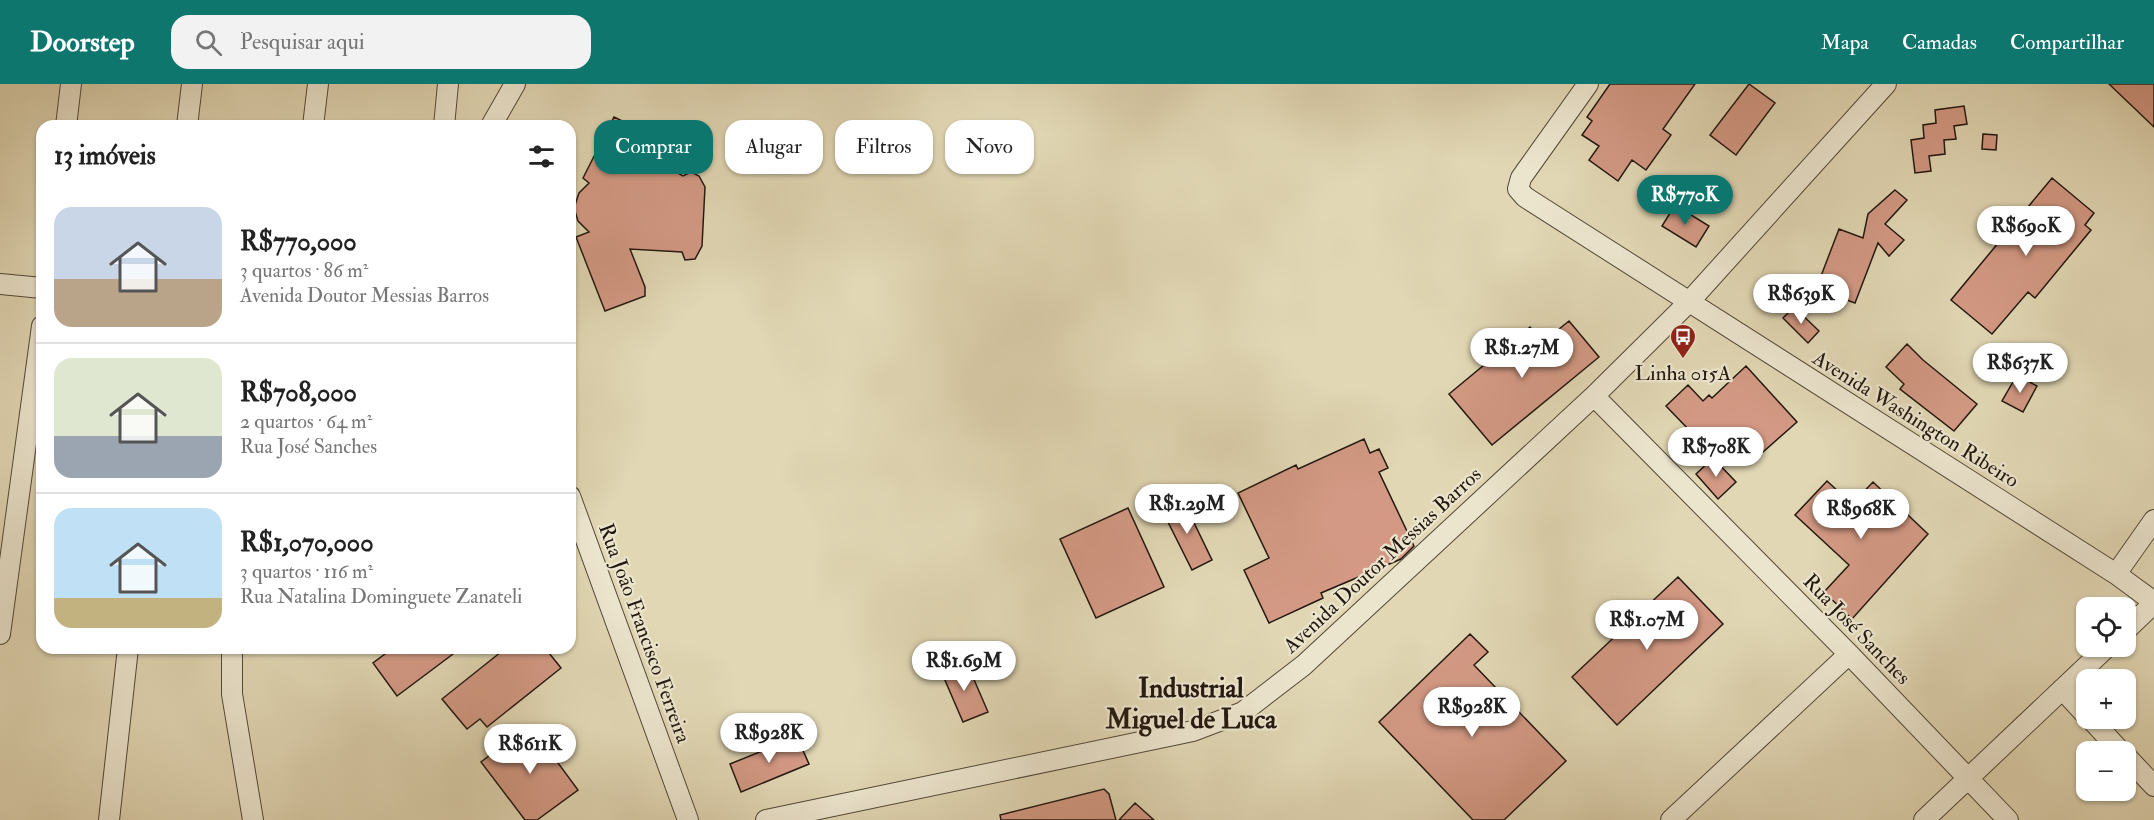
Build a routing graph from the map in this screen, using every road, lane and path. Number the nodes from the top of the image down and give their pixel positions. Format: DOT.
graph roads {
  1 [pos="71,84"];
  2 [pos="192,84"];
  3 [pos="318,84"];
  4 [pos="448,84"];
  5 [pos="515,84"];
  6 [pos="1588,84"];
  7 [pos="1886,84"];
  8 [pos="67,120"];
  9 [pos="188,120"];
  10 [pos="314,120"];
  11 [pos="445,120"];
  12 [pos="494,120"];
  13 [pos="0,284"];
  14 [pos="36,287"];
  15 [pos="1688,303"];
  16 [pos="36,370"];
  17 [pos="1594,396"];
  18 [pos="576,512"];
  19 [pos="2154,520"];
  20 [pos="2116,574"];
  21 [pos="2154,602"];
  22 [pos="2136,620"];
  23 [pos="0,634"];
  24 [pos="127,654"];
  25 [pos="232,654"];
  26 [pos="1849,654"];
  27 [pos="2096,657"];
  28 [pos="2062,690"];
  29 [pos="2076,705"];
  30 [pos="2100,729"];
  31 [pos="2111,741"];
  32 [pos="2136,767"];
  33 [pos="1968,778"];
  34 [pos="2154,786"];
  35 [pos="252,819"];
  36 [pos="109,820"];
  37 [pos="688,820"];
  38 [pos="766,820"];
  39 [pos="1671,820"];
  40 [pos="1924,820"];
  41 [pos="2008,820"];
  1 -- 8 [label="street"];
  2 -- 9 [label="street"];
  3 -- 10 [label="street"];
  4 -- 11 [label="street"];
  5 -- 12 [label="street"];
  6 -- 15 [label="street, Avenida Washington Ribeiro"];
  7 -- 15 [label="street, Avenida Doutor Messias Barros"];
  13 -- 14 [label="street"];
  15 -- 17 [label="street, Avenida Doutor Messias Barros"];
  15 -- 20 [label="street, Avenida Washington Ribeiro"];
  16 -- 23 [label="street"];
  17 -- 26 [label="street, Rua José Sanches"];
  17 -- 38 [label="street, Avenida Doutor Messias Barros"];
  18 -- 37 [label="street, Rua João Francisco Ferreira"];
  19 -- 20 [label="street"];
  20 -- 21 [label="street, Avenida Washington Ribeiro"];
  21 -- 22 [label="street"];
  24 -- 36 [label="street"];
  25 -- 35 [label="street"];
  26 -- 33 [label="street, Rua José Sanches"];
  26 -- 39 [label="street"];
  27 -- 28 [label="street"];
  28 -- 29 [label="street"];
  28 -- 33 [label="street"];
  30 -- 31 [label="street"];
  32 -- 34 [label="street"];
  33 -- 40 [label="street"];
  33 -- 41 [label="street, Rua José Sanches"];
}
